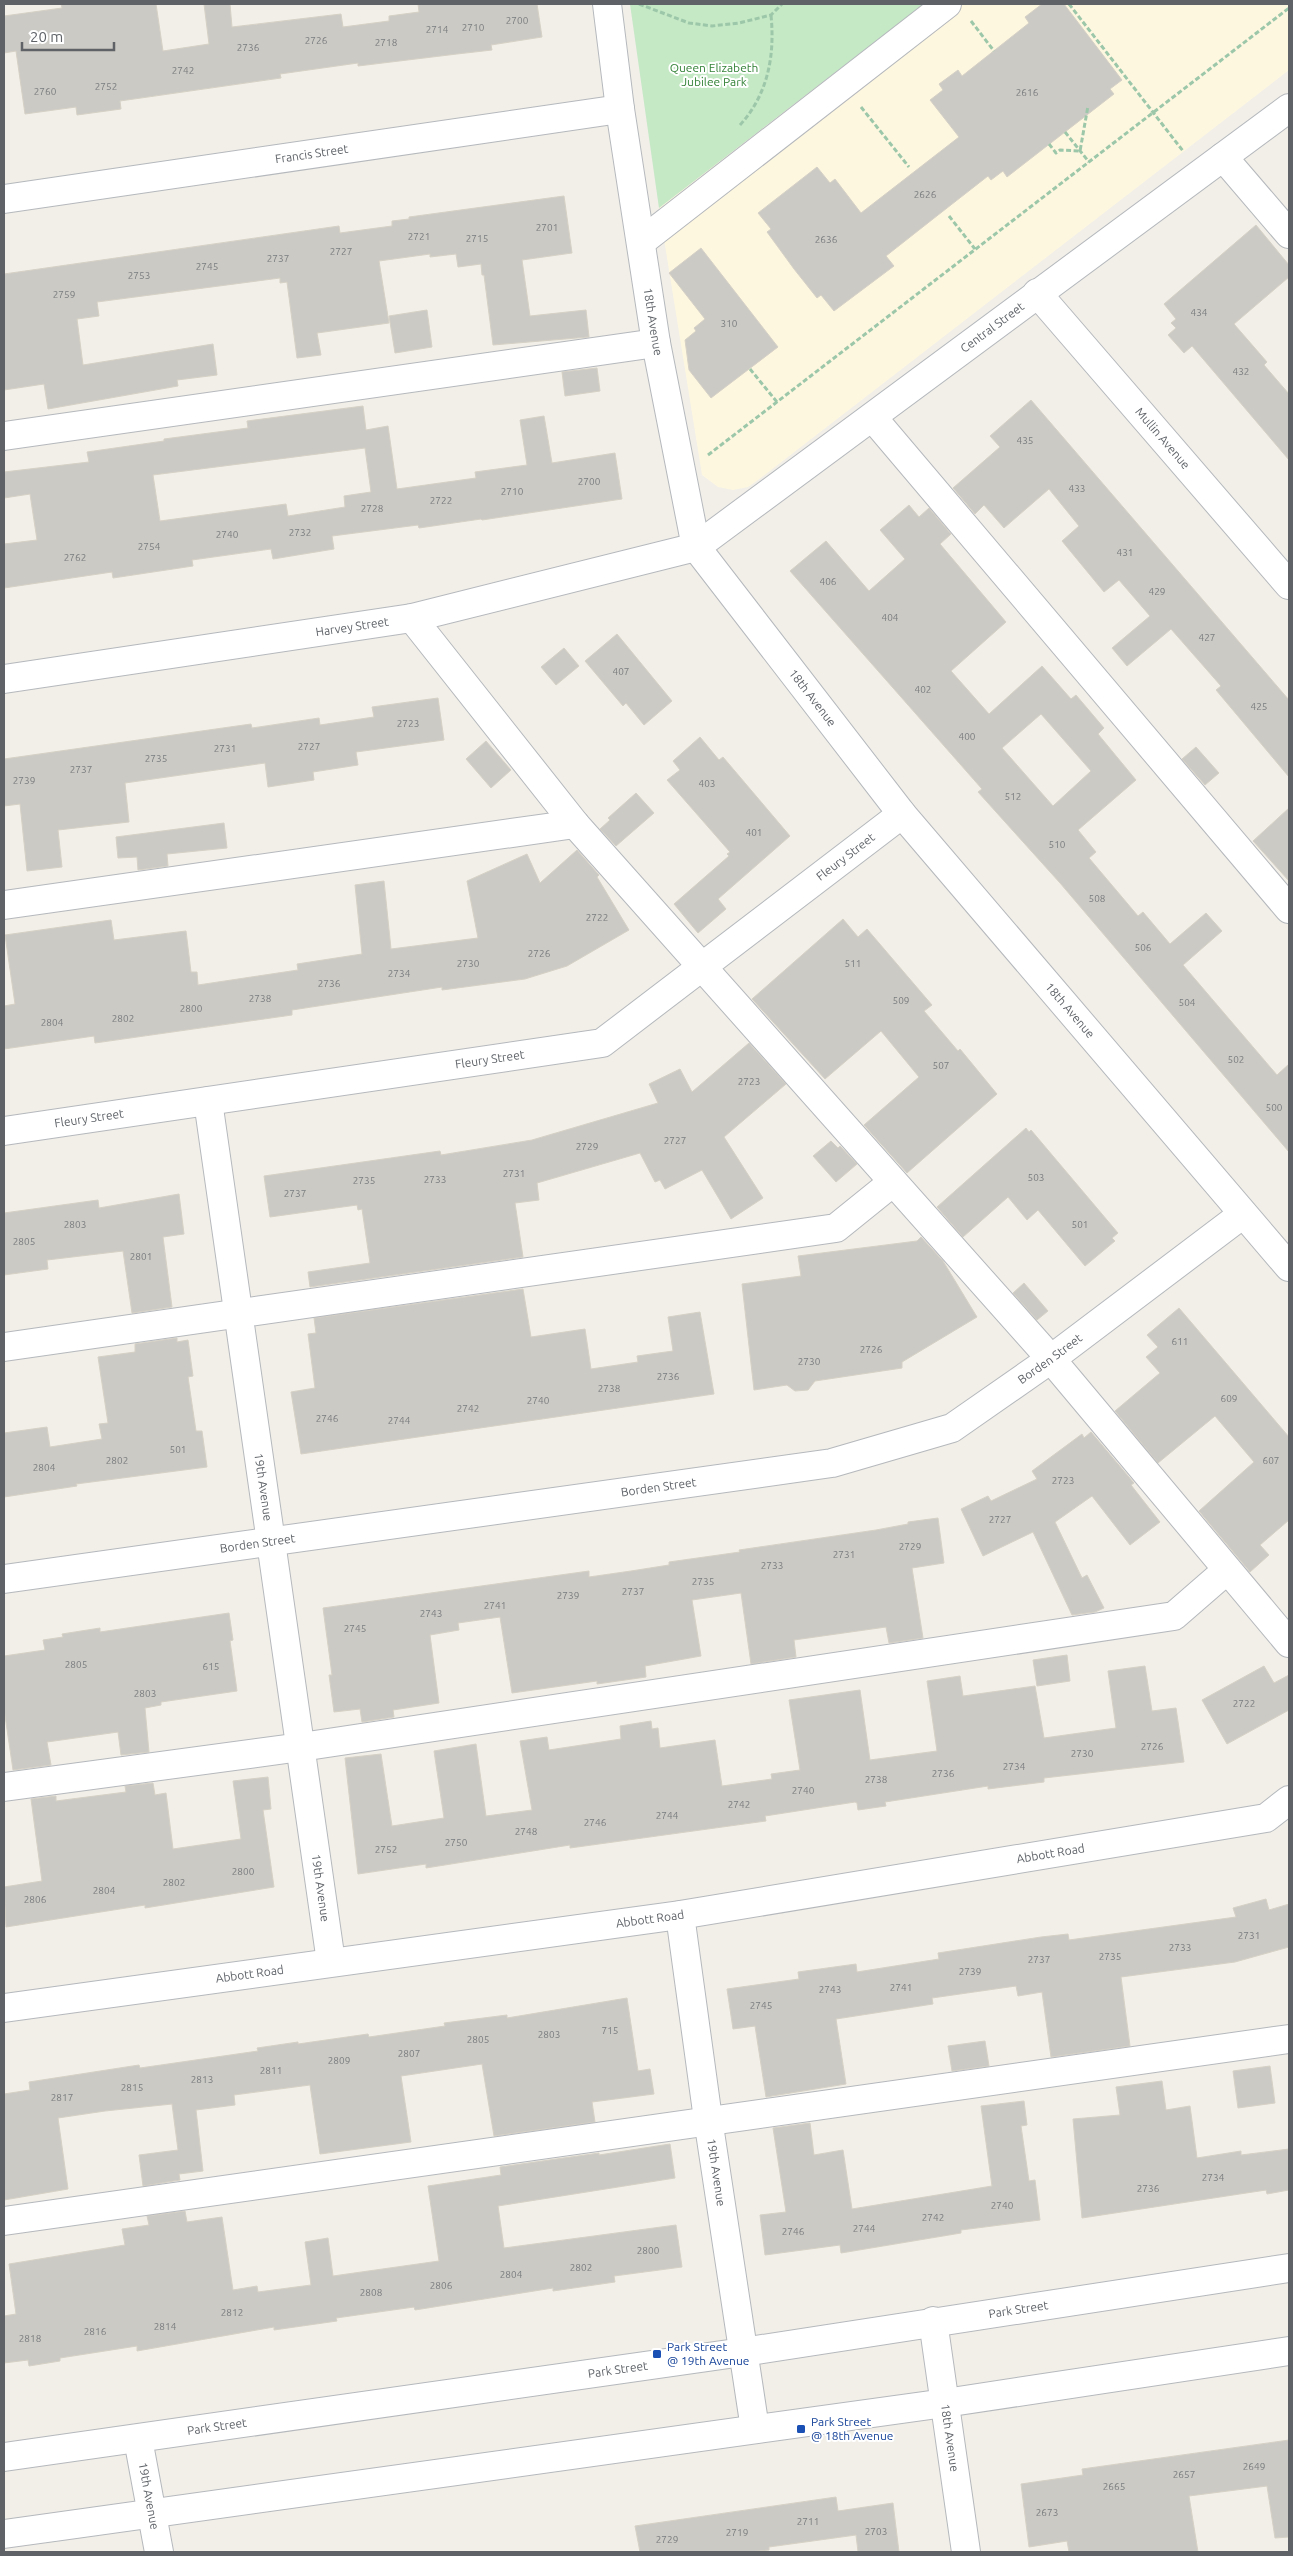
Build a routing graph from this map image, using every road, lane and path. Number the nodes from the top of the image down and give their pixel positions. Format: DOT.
graph roads {
  1 [pos="607,4"];
  2 [pos="639,4"];
  3 [pos="782,4"];
  4 [pos="947,4"];
  5 [pos="1069,4"];
  6 [pos="1289,8"];
  7 [pos="771,15"];
  8 [pos="970,19"];
  9 [pos="994,51"];
  10 [pos="843,84"];
  11 [pos="1088,106"];
  12 [pos="1289,108"];
  13 [pos="620,109"];
  14 [pos="1153,112"];
  15 [pos="734,132"];
  16 [pos="1065,132"];
  17 [pos="1049,144"];
  18 [pos="1080,151"];
  19 [pos="1223,157"];
  20 [pos="1089,162"];
  21 [pos="909,167"];
  22 [pos="1200,173"];
  23 [pos="4,199"];
  24 [pos="949,216"];
  25 [pos="1289,234"];
  26 [pos="641,242"];
  27 [pos="975,250"];
  28 [pos="1037,293"];
  29 [pos="656,342"];
  30 [pos="750,369"];
  31 [pos="776,402"];
  32 [pos="873,418"];
  33 [pos="4,436"];
  34 [pos="682,475"];
  35 [pos="696,547"];
  36 [pos="1289,585"];
  37 [pos="412,618"];
  38 [pos="4,679"];
  39 [pos="902,814"];
  40 [pos="574,824"];
  41 [pos="4,905"];
  42 [pos="1289,909"];
  43 [pos="701,965"];
  44 [pos="208,1101"];
  45 [pos="4,1131"];
  46 [pos="893,1182"];
  47 [pos="1243,1214"];
  48 [pos="1289,1267"];
  49 [pos="238,1315"];
  50 [pos="4,1347"];
  51 [pos="1051,1359"];
  52 [pos="273,1543"];
  53 [pos="1227,1570"];
  54 [pos="4,1580"];
  55 [pos="1289,1643"];
  56 [pos="301,1747"];
  57 [pos="4,1787"];
  58 [pos="1289,1800"];
  59 [pos="680,1914"];
  60 [pos="331,1962"];
  61 [pos="4,2008"];
  62 [pos="1289,2039"];
  63 [pos="708,2120"];
  64 [pos="4,2220"];
  65 [pos="1289,2268"];
  66 [pos="933,2321"];
  67 [pos="1289,2351"];
  68 [pos="743,2352"];
  69 [pos="945,2404"];
  70 [pos="755,2429"];
  71 [pos="138,2439"];
  72 [pos="4,2457"];
  73 [pos="153,2514"];
  74 [pos="4,2534"];
  75 [pos="159,2552"];
  76 [pos="966,2552"];
  1 -- 13 [label="street, 18th Avenue"];
  2 -- 7 [label="path"];
  3 -- 7 [label="path"];
  4 -- 10 [label="street"];
  5 -- 14 [label="path"];
  6 -- 14 [label="path"];
  7 -- 15 [label="path"];
  8 -- 9 [label="path"];
  10 -- 21 [label="path"];
  10 -- 26 [label="street"];
  11 -- 18 [label="path"];
  12 -- 19 [label="street, Central Street"];
  13 -- 23 [label="street, Francis Street"];
  13 -- 26 [label="street, 18th Avenue"];
  14 -- 20 [label="path"];
  14 -- 22 [label="path"];
  16 -- 18 [label="path"];
  17 -- 18 [label="path"];
  18 -- 20 [label="path"];
  19 -- 22 [label="street, Central Street"];
  19 -- 25 [label="street"];
  20 -- 27 [label="path"];
  22 -- 28 [label="street, Central Street"];
  24 -- 27 [label="path"];
  26 -- 29 [label="street, 18th Avenue"];
  27 -- 31 [label="path"];
  28 -- 32 [label="street, Central Street"];
  28 -- 36 [label="street, Mullin Avenue"];
  29 -- 33 [label="street"];
  29 -- 34 [label="street, 18th Avenue"];
  30 -- 31 [label="path"];
  31 -- 34 [label="path"];
  32 -- 35 [label="street, Central Street"];
  32 -- 42 [label="street"];
  34 -- 35 [label="street, 18th Avenue"];
  35 -- 37 [label="street, Harvey Street"];
  35 -- 39 [label="street, 18th Avenue"];
  37 -- 38 [label="street, Harvey Street"];
  37 -- 40 [label="street"];
  39 -- 43 [label="street, Fleury Street"];
  39 -- 47 [label="street, 18th Avenue"];
  40 -- 41 [label="street"];
  40 -- 43 [label="street"];
  43 -- 44 [label="street, Fleury Street"];
  43 -- 46 [label="street"];
  44 -- 45 [label="street, Fleury Street"];
  44 -- 49 [label="street, 19th Avenue"];
  46 -- 49 [label="street"];
  46 -- 51 [label="street"];
  47 -- 48 [label="street, 18th Avenue"];
  47 -- 51 [label="street, Borden Street"];
  49 -- 50 [label="street"];
  49 -- 52 [label="street, 19th Avenue"];
  51 -- 52 [label="street, Borden Street"];
  51 -- 53 [label="street"];
  52 -- 54 [label="street, Borden Street"];
  52 -- 56 [label="street, 19th Avenue"];
  53 -- 55 [label="street"];
  53 -- 56 [label="street"];
  56 -- 57 [label="street"];
  56 -- 60 [label="street, 19th Avenue"];
  58 -- 59 [label="street, Abbott Road"];
  59 -- 60 [label="street, Abbott Road"];
  59 -- 63 [label="street, 19th Avenue"];
  60 -- 61 [label="street, Abbott Road"];
  62 -- 63 [label="street"];
  63 -- 64 [label="street"];
  63 -- 68 [label="street, 19th Avenue"];
  65 -- 66 [label="street, Park Street"];
  66 -- 68 [label="street, Park Street"];
  66 -- 69 [label="street, 18th Avenue"];
  67 -- 69 [label="street"];
  68 -- 70 [label="street, 19th Avenue"];
  68 -- 71 [label="street, Park Street"];
  69 -- 70 [label="street"];
  69 -- 76 [label="street, 18th Avenue"];
  70 -- 73 [label="street"];
  71 -- 72 [label="street, Park Street"];
  71 -- 73 [label="street, 19th Avenue"];
  73 -- 74 [label="street"];
  73 -- 75 [label="street, 19th Avenue"];
}
